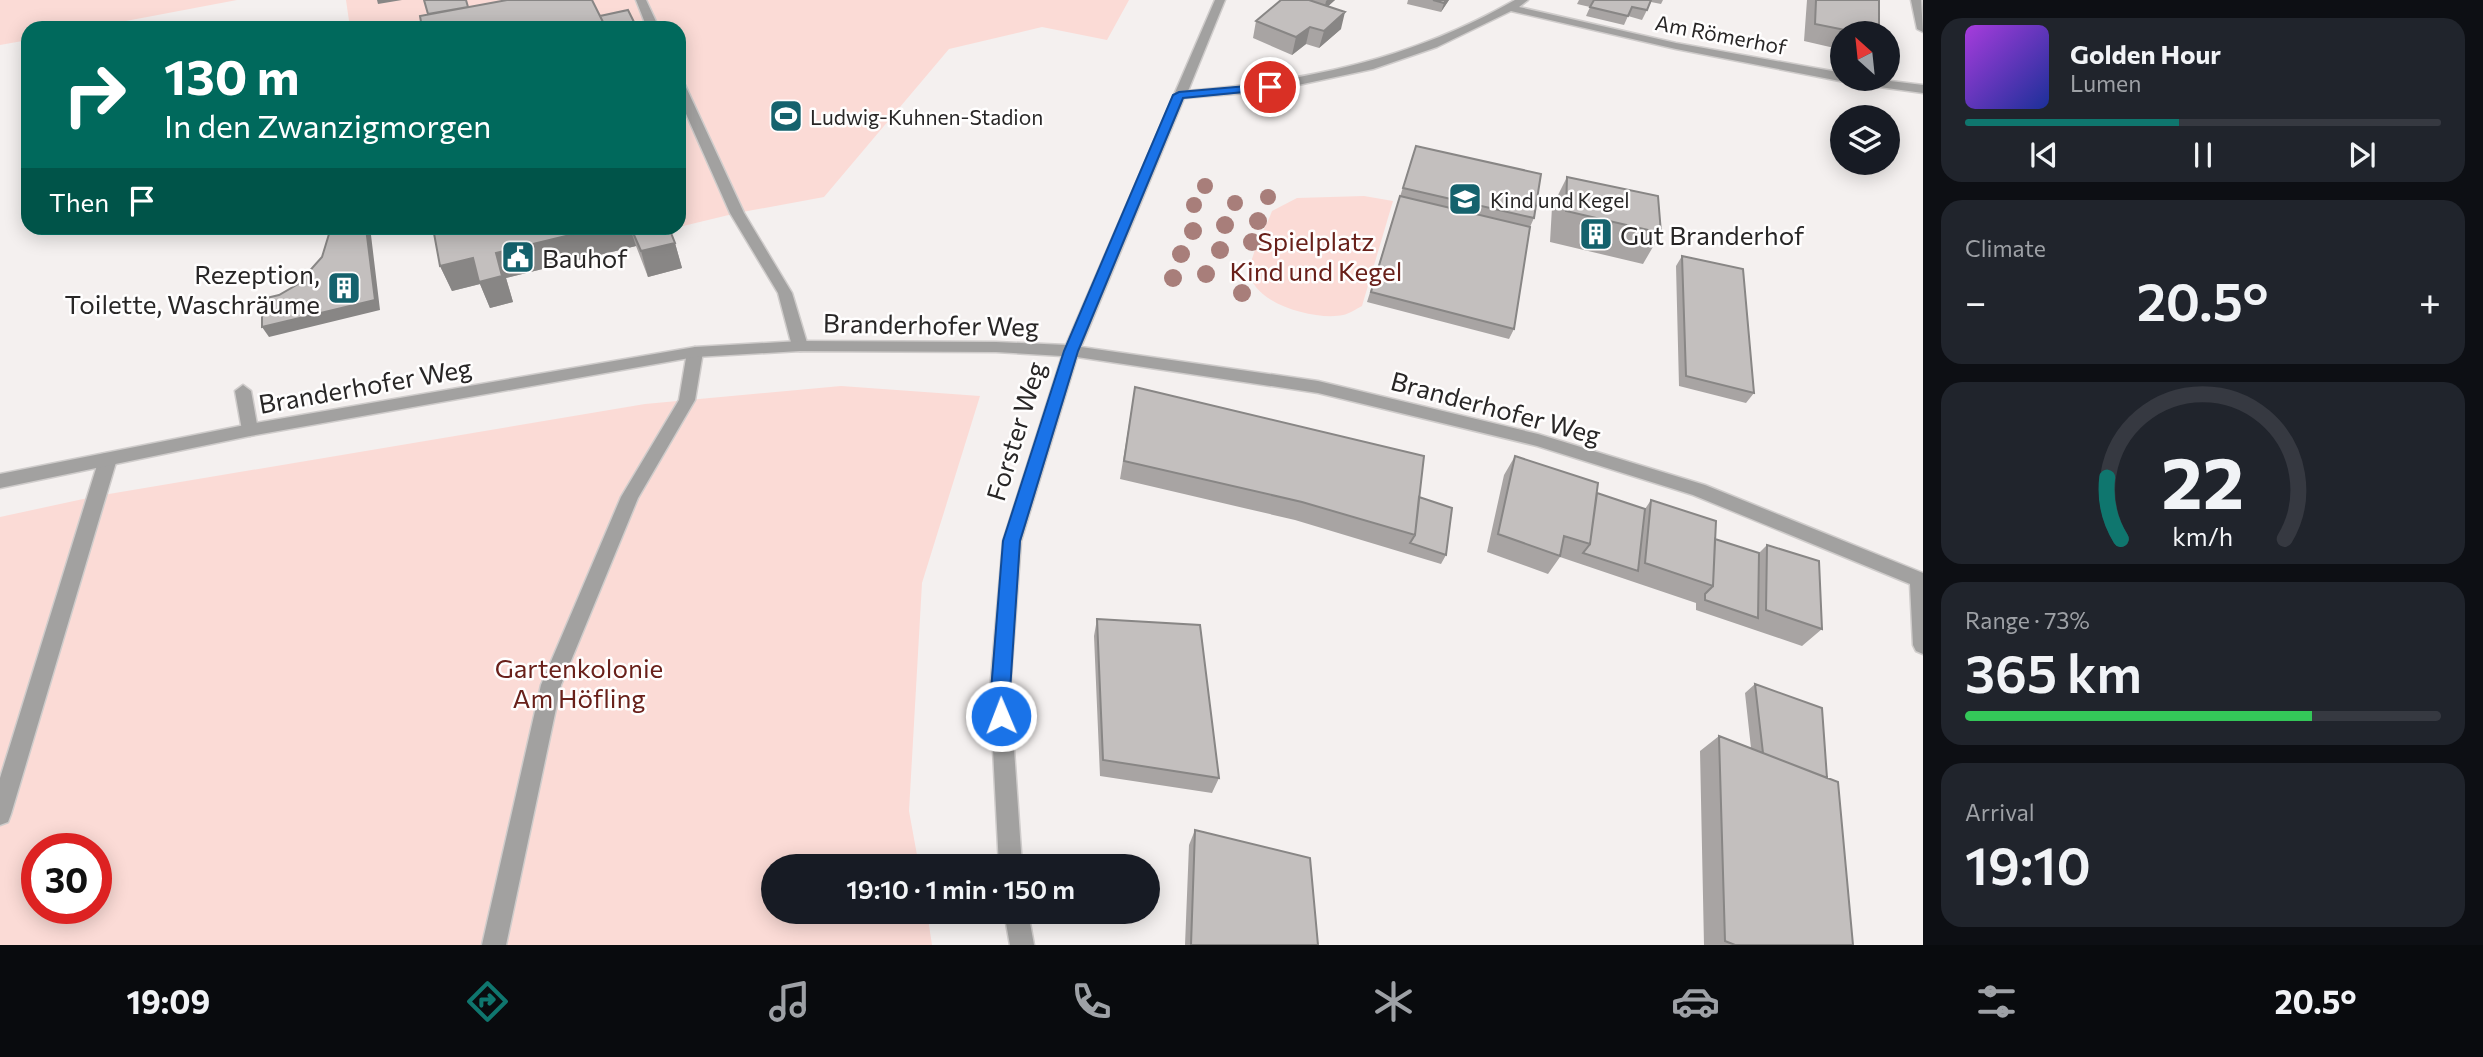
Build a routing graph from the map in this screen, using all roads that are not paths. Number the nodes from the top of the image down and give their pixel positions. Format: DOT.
graph roads {
  1 [pos="641,0"];
  2 [pos="1220,0"];
  3 [pos="1523,0"];
  4 [pos="1916,0"];
  5 [pos="1510,8"];
  6 [pos="650,21"];
  7 [pos="1923,29"];
  8 [pos="1830,75"];
  9 [pos="1900,86"];
  10 [pos="1923,89"];
  11 [pos="1179,95"];
  12 [pos="686,100"];
  13 [pos="800,346"];
  14 [pos="1071,351"];
  15 [pos="695,352"];
  16 [pos="243,391"];
  17 [pos="250,430"];
  18 [pos="107,459"];
  19 [pos="0,481"];
  20 [pos="1921,581"];
  21 [pos="1923,645"];
  22 [pos="0,814"];
  23 [pos="1009,854"];
  24 [pos="1018,924"];
  25 [pos="494,945"];
  26 [pos="1022,945"];
  1 -- 6 [label="street"];
  2 -- 11 [label="street, Forster Weg"];
  3 -- 5 [label="street"];
  4 -- 7 [label="street"];
  5 -- 8 [label="street, Am Römerhof"];
  5 -- 11 [label="street"];
  9 -- 10 [label="street"];
  11 -- 14 [label="street, Forster Weg"];
  12 -- 13 [label="street"];
  13 -- 14 [label="street, Branderhofer Weg"];
  13 -- 15 [label="street, Branderhofer Weg"];
  14 -- 20 [label="street, Branderhofer Weg"];
  14 -- 23 [label="street, Forster Weg"];
  15 -- 17 [label="street, Branderhofer Weg"];
  15 -- 25 [label="street"];
  16 -- 17 [label="street"];
  17 -- 18 [label="street, Branderhofer Weg"];
  18 -- 19 [label="street, Branderhofer Weg"];
  18 -- 22 [label="street"];
  20 -- 21 [label="street"];
  24 -- 26 [label="street"];
}
